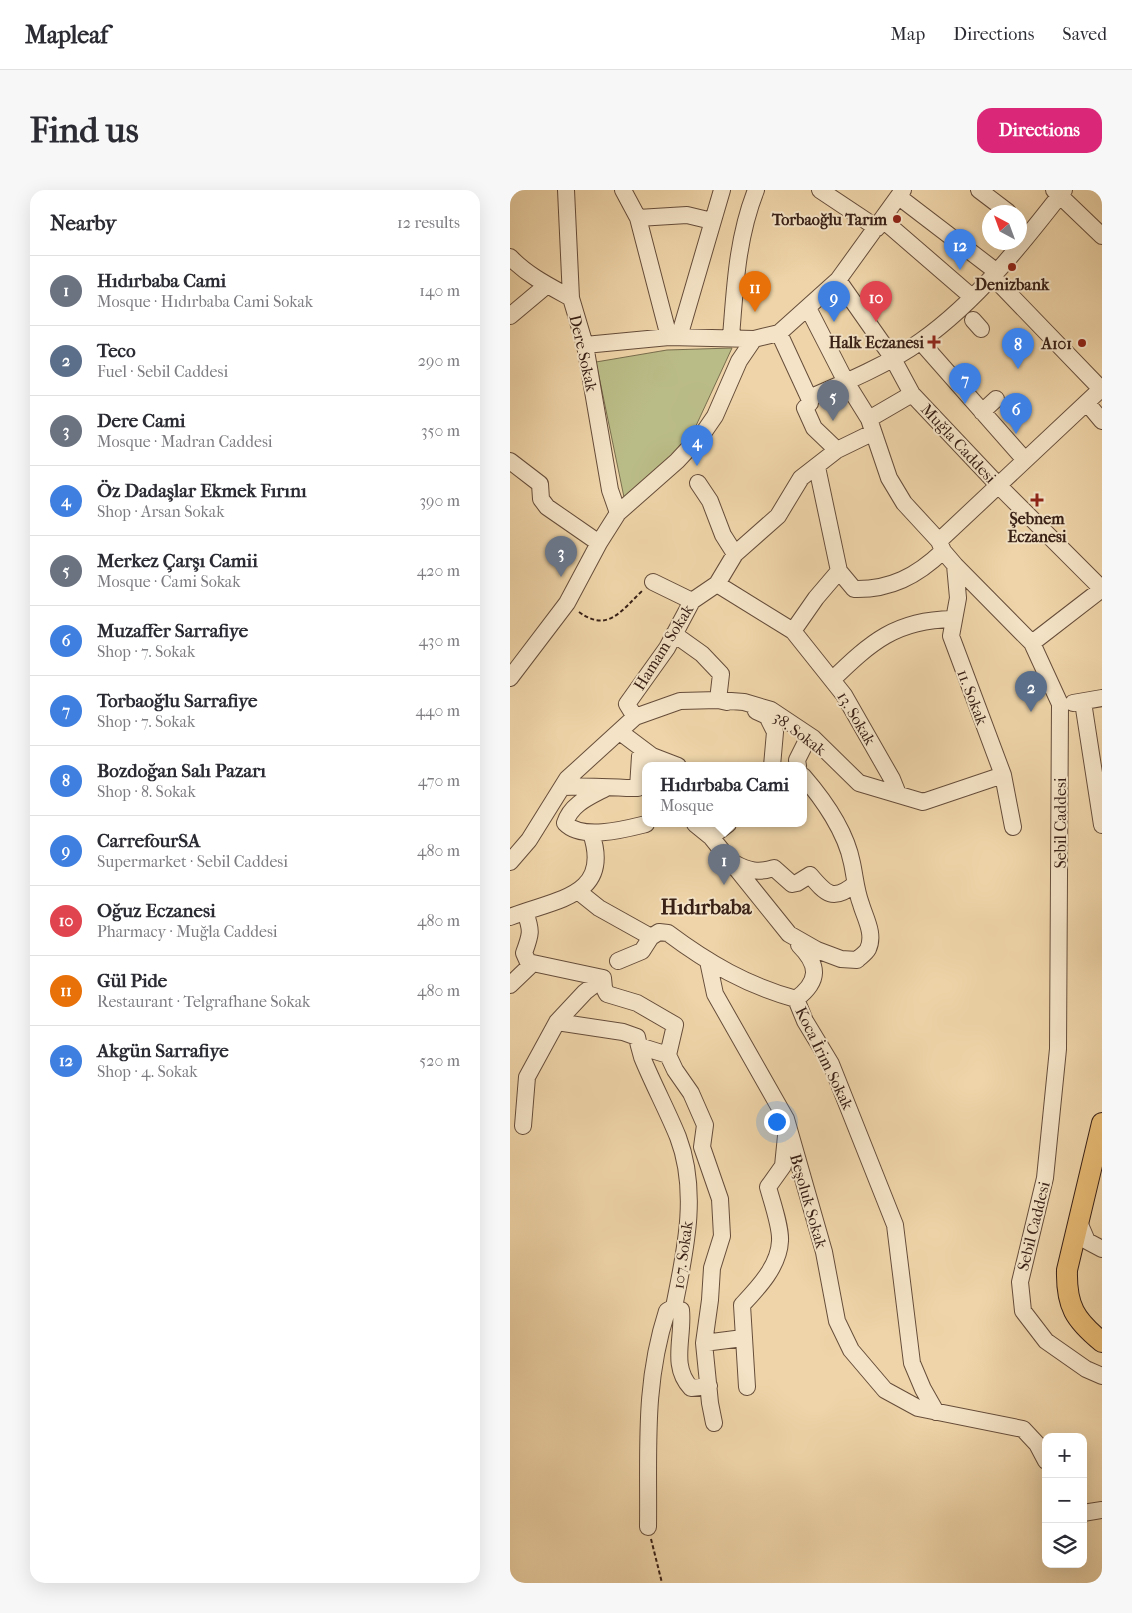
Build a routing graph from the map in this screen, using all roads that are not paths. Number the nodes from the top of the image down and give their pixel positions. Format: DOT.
graph roads {
  1 [pos="566,190"];
  2 [pos="623,190"];
  3 [pos="722,190"];
  4 [pos="756,190"];
  5 [pos="820,190"];
  6 [pos="979,190"];
  7 [pos="1060,192"];
  8 [pos="901,194"];
  9 [pos="999,205"];
  10 [pos="638,218"];
  11 [pos="712,221"];
  12 [pos="880,224"];
  13 [pos="1027,226"];
  14 [pos="1102,236"];
  15 [pos="1006,250"];
  16 [pos="510,257"];
  17 [pos="995,274"];
  18 [pos="838,280"];
  19 [pos="547,285"];
  20 [pos="972,297"];
  21 [pos="571,298"];
  22 [pos="808,308"];
  23 [pos="510,316"];
  24 [pos="779,333"];
  25 [pos="674,337"];
  26 [pos="731,337"];
  27 [pos="754,338"];
  28 [pos="921,342"];
  29 [pos="585,345"];
  30 [pos="892,357"];
  31 [pos="846,382"];
  32 [pos="1101,389"];
  33 [pos="912,394"];
  34 [pos="809,398"];
  35 [pos="996,399"];
  36 [pos="1087,403"];
  37 [pos="982,412"];
  38 [pos="1102,421"];
  39 [pos="870,426"];
  40 [pos="837,450"];
  41 [pos="1025,460"];
  42 [pos="510,461"];
  43 [pos="817,467"];
  44 [pos="698,483"];
  45 [pos="998,485"];
  46 [pos="618,513"];
  47 [pos="599,543"];
  48 [pos="941,546"];
  49 [pos="735,554"];
  50 [pos="955,565"];
  51 [pos="839,571"];
  52 [pos="653,582"];
  53 [pos="717,584"];
  54 [pos="1102,589"];
  55 [pos="692,601"];
  56 [pos="952,619"];
  57 [pos="793,631"];
  58 [pos="674,634"];
  59 [pos="1032,642"];
  60 [pos="517,661"];
  61 [pos="510,678"];
  62 [pos="832,680"];
  63 [pos="1102,698"];
  64 [pos="718,700"];
  65 [pos="1083,702"];
  66 [pos="1060,704"];
  67 [pos="635,717"];
  68 [pos="620,732"];
  69 [pos="809,736"];
  70 [pos="652,756"];
  71 [pos="668,762"];
  72 [pos="772,762"];
  73 [pos="797,762"];
  74 [pos="1003,775"];
  75 [pos="807,781"];
  76 [pos="563,787"];
  77 [pos="606,788"];
  78 [pos="898,794"];
  79 [pos="642,825"];
  80 [pos="1102,825"];
  81 [pos="1013,826"];
  82 [pos="699,827"];
  83 [pos="724,827"];
  84 [pos="591,833"];
  85 [pos="711,837"];
  86 [pos="510,862"];
  87 [pos="732,862"];
  88 [pos="855,884"];
  89 [pos="579,892"];
  90 [pos="518,914"];
  91 [pos="789,934"];
  92 [pos="651,937"];
  93 [pos="618,961"];
  94 [pos="708,961"];
  95 [pos="533,963"];
  96 [pos="603,978"];
  97 [pos="510,985"];
  98 [pos="796,999"];
  99 [pos="557,1022"];
  100 [pos="639,1046"];
  101 [pos="668,1055"];
  102 [pos="786,1119"];
  103 [pos="1102,1123"];
  104 [pos="524,1126"];
  105 [pos="1078,1220"];
  106 [pos="1102,1249"];
  107 [pos="674,1308"];
  108 [pos="743,1338"];
  109 [pos="1102,1342"];
  110 [pos="704,1343"];
  111 [pos="1102,1376"];
  112 [pos="710,1386"];
  113 [pos="747,1387"];
  114 [pos="936,1412"];
  115 [pos="714,1423"];
  116 [pos="1042,1453"];
  117 [pos="1102,1510"];
  118 [pos="1087,1512"];
  119 [pos="648,1527"];
  1 -- 21 [label="street, Dere Sokak"];
  2 -- 10 [label="street"];
  3 -- 11 [label="street"];
  4 -- 26 [label="street"];
  5 -- 12 [label="street"];
  6 -- 9 [label="street"];
  7 -- 13 [label="street"];
  7 -- 14 [label="street"];
  8 -- 12 [label="street"];
  8 -- 17 [label="street"];
  10 -- 11 [label="street"];
  10 -- 25 [label="street"];
  11 -- 25 [label="street"];
  12 -- 18 [label="street"];
  12 -- 20 [label="street"];
  15 -- 17 [label="street"];
  16 -- 19 [label="street"];
  17 -- 20 [label="street"];
  17 -- 32 [label="street"];
  18 -- 22 [label="street"];
  18 -- 30 [label="street, Muğla Caddesi"];
  19 -- 21 [label="street"];
  19 -- 23 [label="street"];
  20 -- 28 [label="street"];
  21 -- 29 [label="street, Dere Sokak"];
  22 -- 24 [label="street"];
  22 -- 31 [label="street, Sebil Caddesi"];
  24 -- 27 [label="street"];
  24 -- 34 [label="street"];
  25 -- 26 [label="street"];
  25 -- 29 [label="street"];
  26 -- 27 [label="street"];
  27 -- 46 [label="street"];
  28 -- 30 [label="street"];
  28 -- 37 [label="street"];
  29 -- 46 [label="street, Dere Sokak"];
  30 -- 31 [label="street"];
  30 -- 33 [label="street, Muğla Caddesi"];
  31 -- 34 [label="street"];
  31 -- 39 [label="street, Sebil Caddesi"];
  32 -- 36 [label="street"];
  33 -- 39 [label="street, Hamam Sokak"];
  33 -- 45 [label="street, Muğla Caddesi"];
  34 -- 40 [label="street"];
  35 -- 37 [label="street"];
  36 -- 38 [label="street"];
  36 -- 41 [label="street"];
  37 -- 41 [label="street"];
  39 -- 40 [label="street, Hamam Sokak"];
  39 -- 48 [label="street, Sebil Caddesi"];
  40 -- 43 [label="street, Hamam Sokak"];
  41 -- 45 [label="street"];
  42 -- 47 [label="street"];
  43 -- 49 [label="street, Hamam Sokak"];
  43 -- 51 [label="street"];
  44 -- 49 [label="street"];
  45 -- 48 [label="street"];
  45 -- 54 [label="street, Muğla Caddesi"];
  46 -- 47 [label="street"];
  47 -- 60 [label="street"];
  48 -- 50 [label="street, Sebil Caddesi"];
  48 -- 51 [label="street"];
  49 -- 53 [label="street, Hamam Sokak"];
  50 -- 56 [label="street, 11. Sokak"];
  50 -- 59 [label="street, Sebil Caddesi"];
  51 -- 57 [label="street"];
  52 -- 55 [label="street"];
  53 -- 55 [label="street, Hamam Sokak"];
  53 -- 57 [label="street, 13. Sokak"];
  54 -- 59 [label="street"];
  55 -- 58 [label="street, Hamam Sokak"];
  56 -- 62 [label="street"];
  56 -- 74 [label="street, 11. Sokak"];
  57 -- 62 [label="street, 13. Sokak"];
  58 -- 64 [label="street"];
  58 -- 67 [label="street, Hamam Sokak"];
  59 -- 66 [label="street, Sebil Caddesi"];
  60 -- 61 [label="street"];
  62 -- 78 [label="street, 13. Sokak"];
  63 -- 65 [label="street"];
  64 -- 67 [label="street, 38. Sokak"];
  64 -- 69 [label="street, 38. Sokak"];
  64 -- 72 [label="street"];
  65 -- 66 [label="street"];
  65 -- 80 [label="street"];
  66 -- 111 [label="street, Sebil Caddesi"];
  67 -- 68 [label="street"];
  68 -- 70 [label="street"];
  68 -- 76 [label="street"];
  69 -- 73 [label="street"];
  69 -- 78 [label="street, 38. Sokak"];
  70 -- 71 [label="street"];
  70 -- 77 [label="street"];
  74 -- 78 [label="street"];
  74 -- 81 [label="street, 11. Sokak"];
  75 -- 88 [label="street"];
  76 -- 77 [label="street"];
  76 -- 86 [label="street"];
  77 -- 84 [label="street"];
  79 -- 84 [label="street"];
  82 -- 85 [label="street"];
  83 -- 85 [label="street"];
  84 -- 89 [label="street"];
  85 -- 87 [label="street"];
  87 -- 88 [label="street"];
  87 -- 91 [label="street"];
  88 -- 91 [label="street"];
  89 -- 90 [label="street"];
  89 -- 92 [label="street"];
  90 -- 95 [label="street"];
  91 -- 98 [label="street"];
  92 -- 93 [label="street"];
  92 -- 94 [label="street, Koca İrim Sokak"];
  94 -- 98 [label="street, Koca İrim Sokak"];
  94 -- 102 [label="street, Beşoluk Sokak"];
  95 -- 96 [label="street"];
  95 -- 97 [label="street"];
  96 -- 99 [label="street"];
  96 -- 101 [label="street"];
  98 -- 114 [label="street, Koca İrim Sokak"];
  99 -- 100 [label="street"];
  99 -- 104 [label="street"];
  100 -- 101 [label="street"];
  100 -- 107 [label="street, 107. Sokak"];
  101 -- 110 [label="street"];
  102 -- 108 [label="street"];
  102 -- 114 [label="street, Beşoluk Sokak"];
  103 -- 105 [label="main road"];
  105 -- 106 [label="street"];
  105 -- 109 [label="main road"];
  107 -- 112 [label="street"];
  107 -- 119 [label="street, 107. Sokak"];
  108 -- 110 [label="street"];
  108 -- 113 [label="street"];
  110 -- 112 [label="street"];
  112 -- 115 [label="street"];
  114 -- 116 [label="street, Beşoluk Sokak"];
  117 -- 118 [label="street"];
}
